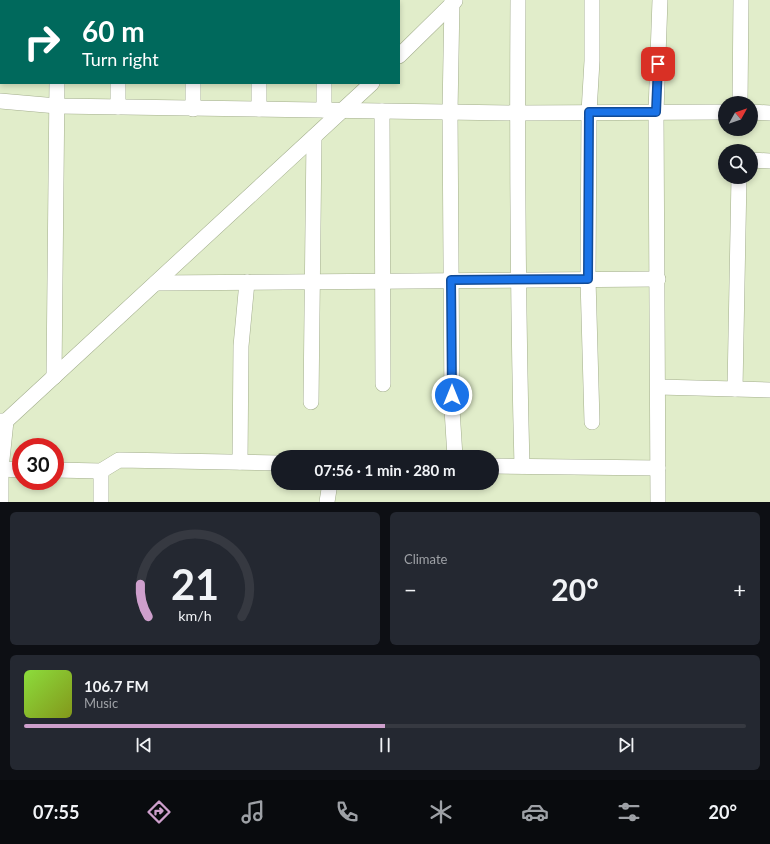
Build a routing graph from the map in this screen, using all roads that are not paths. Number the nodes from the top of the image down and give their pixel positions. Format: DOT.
graph roads {
  1 [pos="518,0"];
  2 [pos="592,0"];
  3 [pos="660,0"];
  4 [pos="740,0"];
  5 [pos="453,1"];
  6 [pos="400,55"];
  7 [pos="57,84"];
  8 [pos="118,84"];
  9 [pos="193,84"];
  10 [pos="259,84"];
  11 [pos="324,84"];
  12 [pos="371,84"];
  13 [pos="740,96"];
  14 [pos="0,101"];
  15 [pos="57,106"];
  16 [pos="118,107"];
  17 [pos="193,108"];
  18 [pos="259,109"];
  19 [pos="324,110"];
  20 [pos="343,111"];
  21 [pos="382,111"];
  22 [pos="450,112"];
  23 [pos="589,112"];
  24 [pos="656,112"];
  25 [pos="718,112"];
  26 [pos="758,112"];
  27 [pos="517,113"];
  28 [pos="770,113"];
  29 [pos="314,137"];
  30 [pos="758,160"];
  31 [pos="770,161"];
  32 [pos="739,184"];
  33 [pos="588,279"];
  34 [pos="658,279"];
  35 [pos="451,280"];
  36 [pos="518,280"];
  37 [pos="383,281"];
  38 [pos="248,282"];
  39 [pos="312,282"];
  40 [pos="156,283"];
  41 [pos="54,377"];
  42 [pos="383,384"];
  43 [pos="658,387"];
  44 [pos="735,389"];
  45 [pos="770,390"];
  46 [pos="311,402"];
  47 [pos="3,421"];
  48 [pos="592,422"];
  49 [pos="455,450"];
  50 [pos="240,462"];
  51 [pos="271,463"];
  52 [pos="499,466"];
  53 [pos="522,466"];
  54 [pos="658,468"];
  55 [pos="1,470"];
  56 [pos="12,470"];
  57 [pos="64,470"];
  58 [pos="101,471"];
  59 [pos="329,490"];
  60 [pos="0,492"];
  61 [pos="101,502"];
  62 [pos="327,502"];
  63 [pos="658,502"];
  1 -- 27 [label="street"];
  2 -- 23 [label="street"];
  3 -- 24 [label="street"];
  4 -- 13 [label="street"];
  5 -- 6 [label="street"];
  5 -- 22 [label="street"];
  7 -- 15 [label="street"];
  8 -- 16 [label="street"];
  9 -- 17 [label="street"];
  10 -- 18 [label="street"];
  11 -- 19 [label="street"];
  12 -- 20 [label="street"];
  14 -- 15 [label="street"];
  15 -- 16 [label="street"];
  15 -- 41 [label="street"];
  16 -- 17 [label="street"];
  17 -- 18 [label="street"];
  18 -- 19 [label="street"];
  19 -- 20 [label="street"];
  20 -- 21 [label="street"];
  20 -- 29 [label="street"];
  21 -- 22 [label="street"];
  21 -- 37 [label="street"];
  22 -- 27 [label="street"];
  22 -- 35 [label="street"];
  23 -- 24 [label="street"];
  23 -- 27 [label="street"];
  23 -- 33 [label="street"];
  24 -- 25 [label="street"];
  24 -- 34 [label="street"];
  26 -- 28 [label="street"];
  27 -- 36 [label="street"];
  29 -- 39 [label="street"];
  29 -- 40 [label="street"];
  30 -- 31 [label="street"];
  32 -- 44 [label="street"];
  33 -- 34 [label="street"];
  33 -- 36 [label="street"];
  33 -- 48 [label="street"];
  34 -- 43 [label="street"];
  35 -- 36 [label="street"];
  35 -- 37 [label="street"];
  35 -- 49 [label="street"];
  36 -- 53 [label="street"];
  37 -- 39 [label="street"];
  37 -- 42 [label="street"];
  38 -- 39 [label="street"];
  38 -- 40 [label="street"];
  38 -- 50 [label="street"];
  39 -- 46 [label="street"];
  40 -- 41 [label="street"];
  41 -- 47 [label="street"];
  43 -- 44 [label="street"];
  43 -- 54 [label="street"];
  44 -- 45 [label="street"];
  47 -- 55 [label="street"];
  50 -- 51 [label="street"];
  50 -- 58 [label="street"];
  52 -- 53 [label="street"];
  53 -- 54 [label="street"];
  54 -- 63 [label="street"];
  55 -- 56 [label="street"];
  55 -- 60 [label="street"];
  57 -- 58 [label="street"];
  58 -- 61 [label="street"];
  59 -- 62 [label="street"];
}
